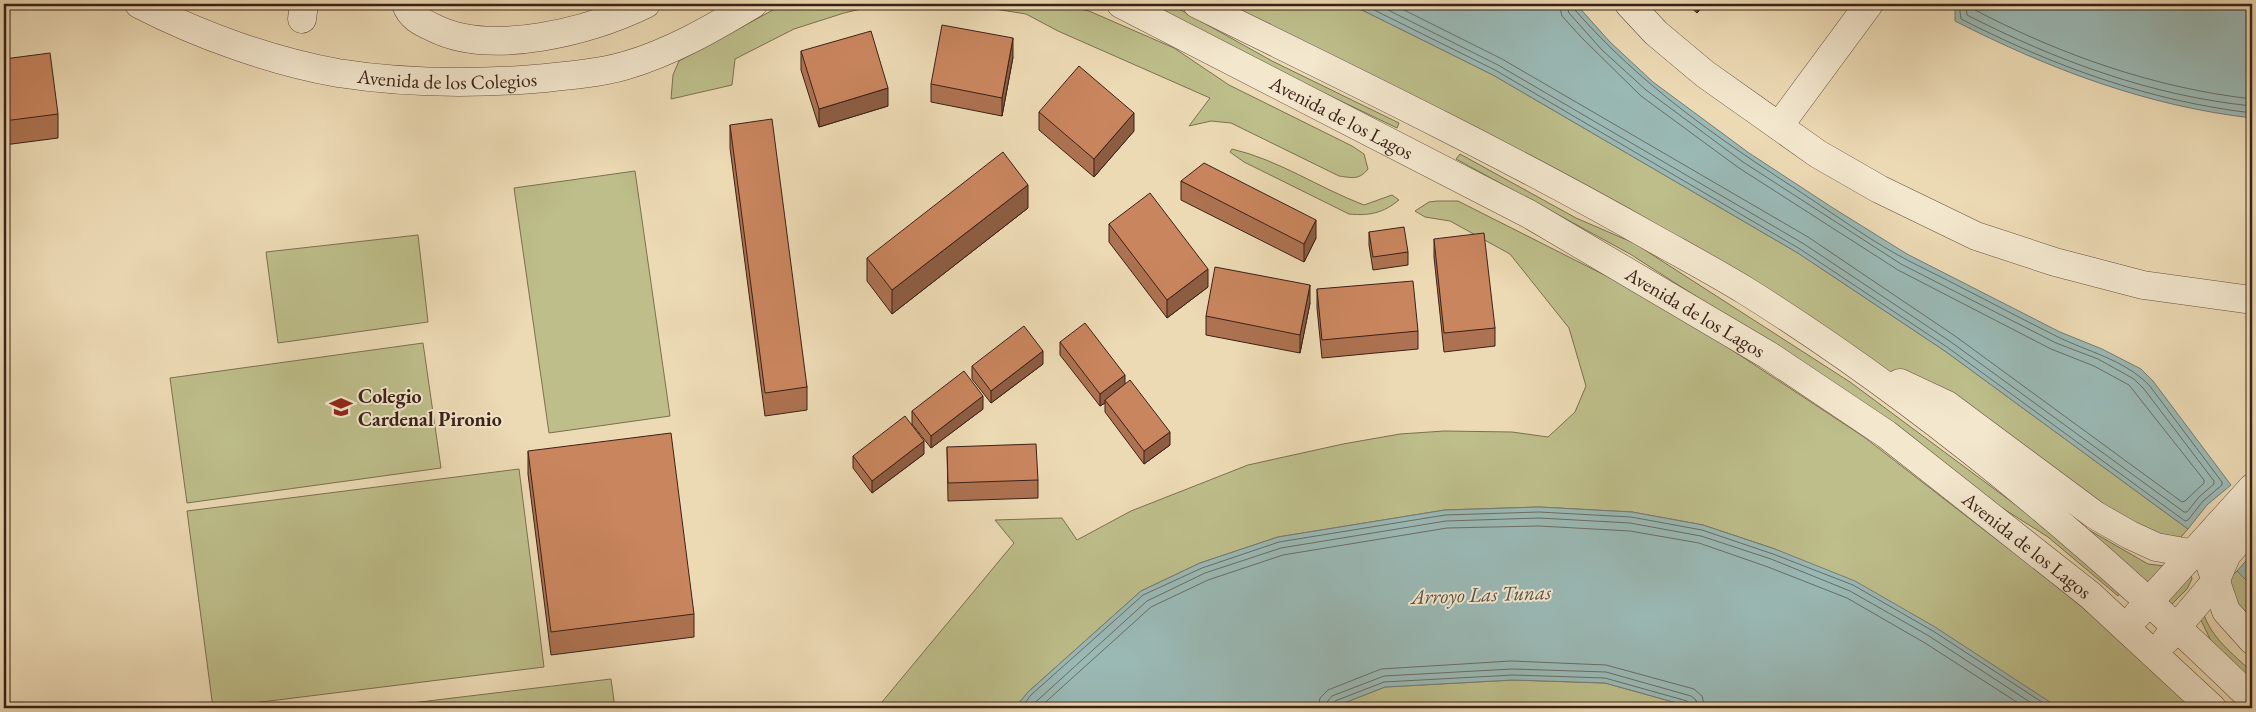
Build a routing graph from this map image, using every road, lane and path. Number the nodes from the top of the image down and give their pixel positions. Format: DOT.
graph roads {
  1 [pos="139,4"];
  2 [pos="406,4"];
  3 [pos="646,4"];
  4 [pos="753,4"];
  5 [pos="1121,4"];
  6 [pos="1197,4"];
  7 [pos="1629,4"];
  8 [pos="1869,4"];
  9 [pos="1779,126"];
  10 [pos="2252,300"];
  11 [pos="1845,356"];
  12 [pos="2252,488"];
  13 [pos="2252,527"];
  14 [pos="2209,549"];
  15 [pos="2215,582"];
  16 [pos="2148,602"];
  17 [pos="2125,628"];
  18 [pos="2177,628"];
  19 [pos="2252,640"];
  20 [pos="2154,654"];
  21 [pos="2252,699"];
  22 [pos="2212,708"];
  1 -- 4 [label="street, Avenida de los Colegios"];
  2 -- 3 [label="street"];
  5 -- 17 [label="street, Avenida de los Lagos"];
  6 -- 11 [label="street, Avenida de los Lagos"];
  7 -- 9 [label="street"];
  8 -- 9 [label="street"];
  9 -- 10 [label="street"];
  11 -- 14 [label="street"];
  11 -- 16 [label="street, Avenida de los Lagos"];
  12 -- 14 [label="street"];
  13 -- 14 [label="street"];
  14 -- 15 [label="street"];
  14 -- 16 [label="street"];
  15 -- 18 [label="street"];
  15 -- 19 [label="street"];
  16 -- 17 [label="street"];
  16 -- 18 [label="street, Avenida de los Lagos"];
  17 -- 20 [label="street, Avenida de los Lagos"];
  18 -- 20 [label="street"];
  18 -- 21 [label="street, Avenida de los Lagos"];
  20 -- 22 [label="street, Avenida de los Lagos"];
}
